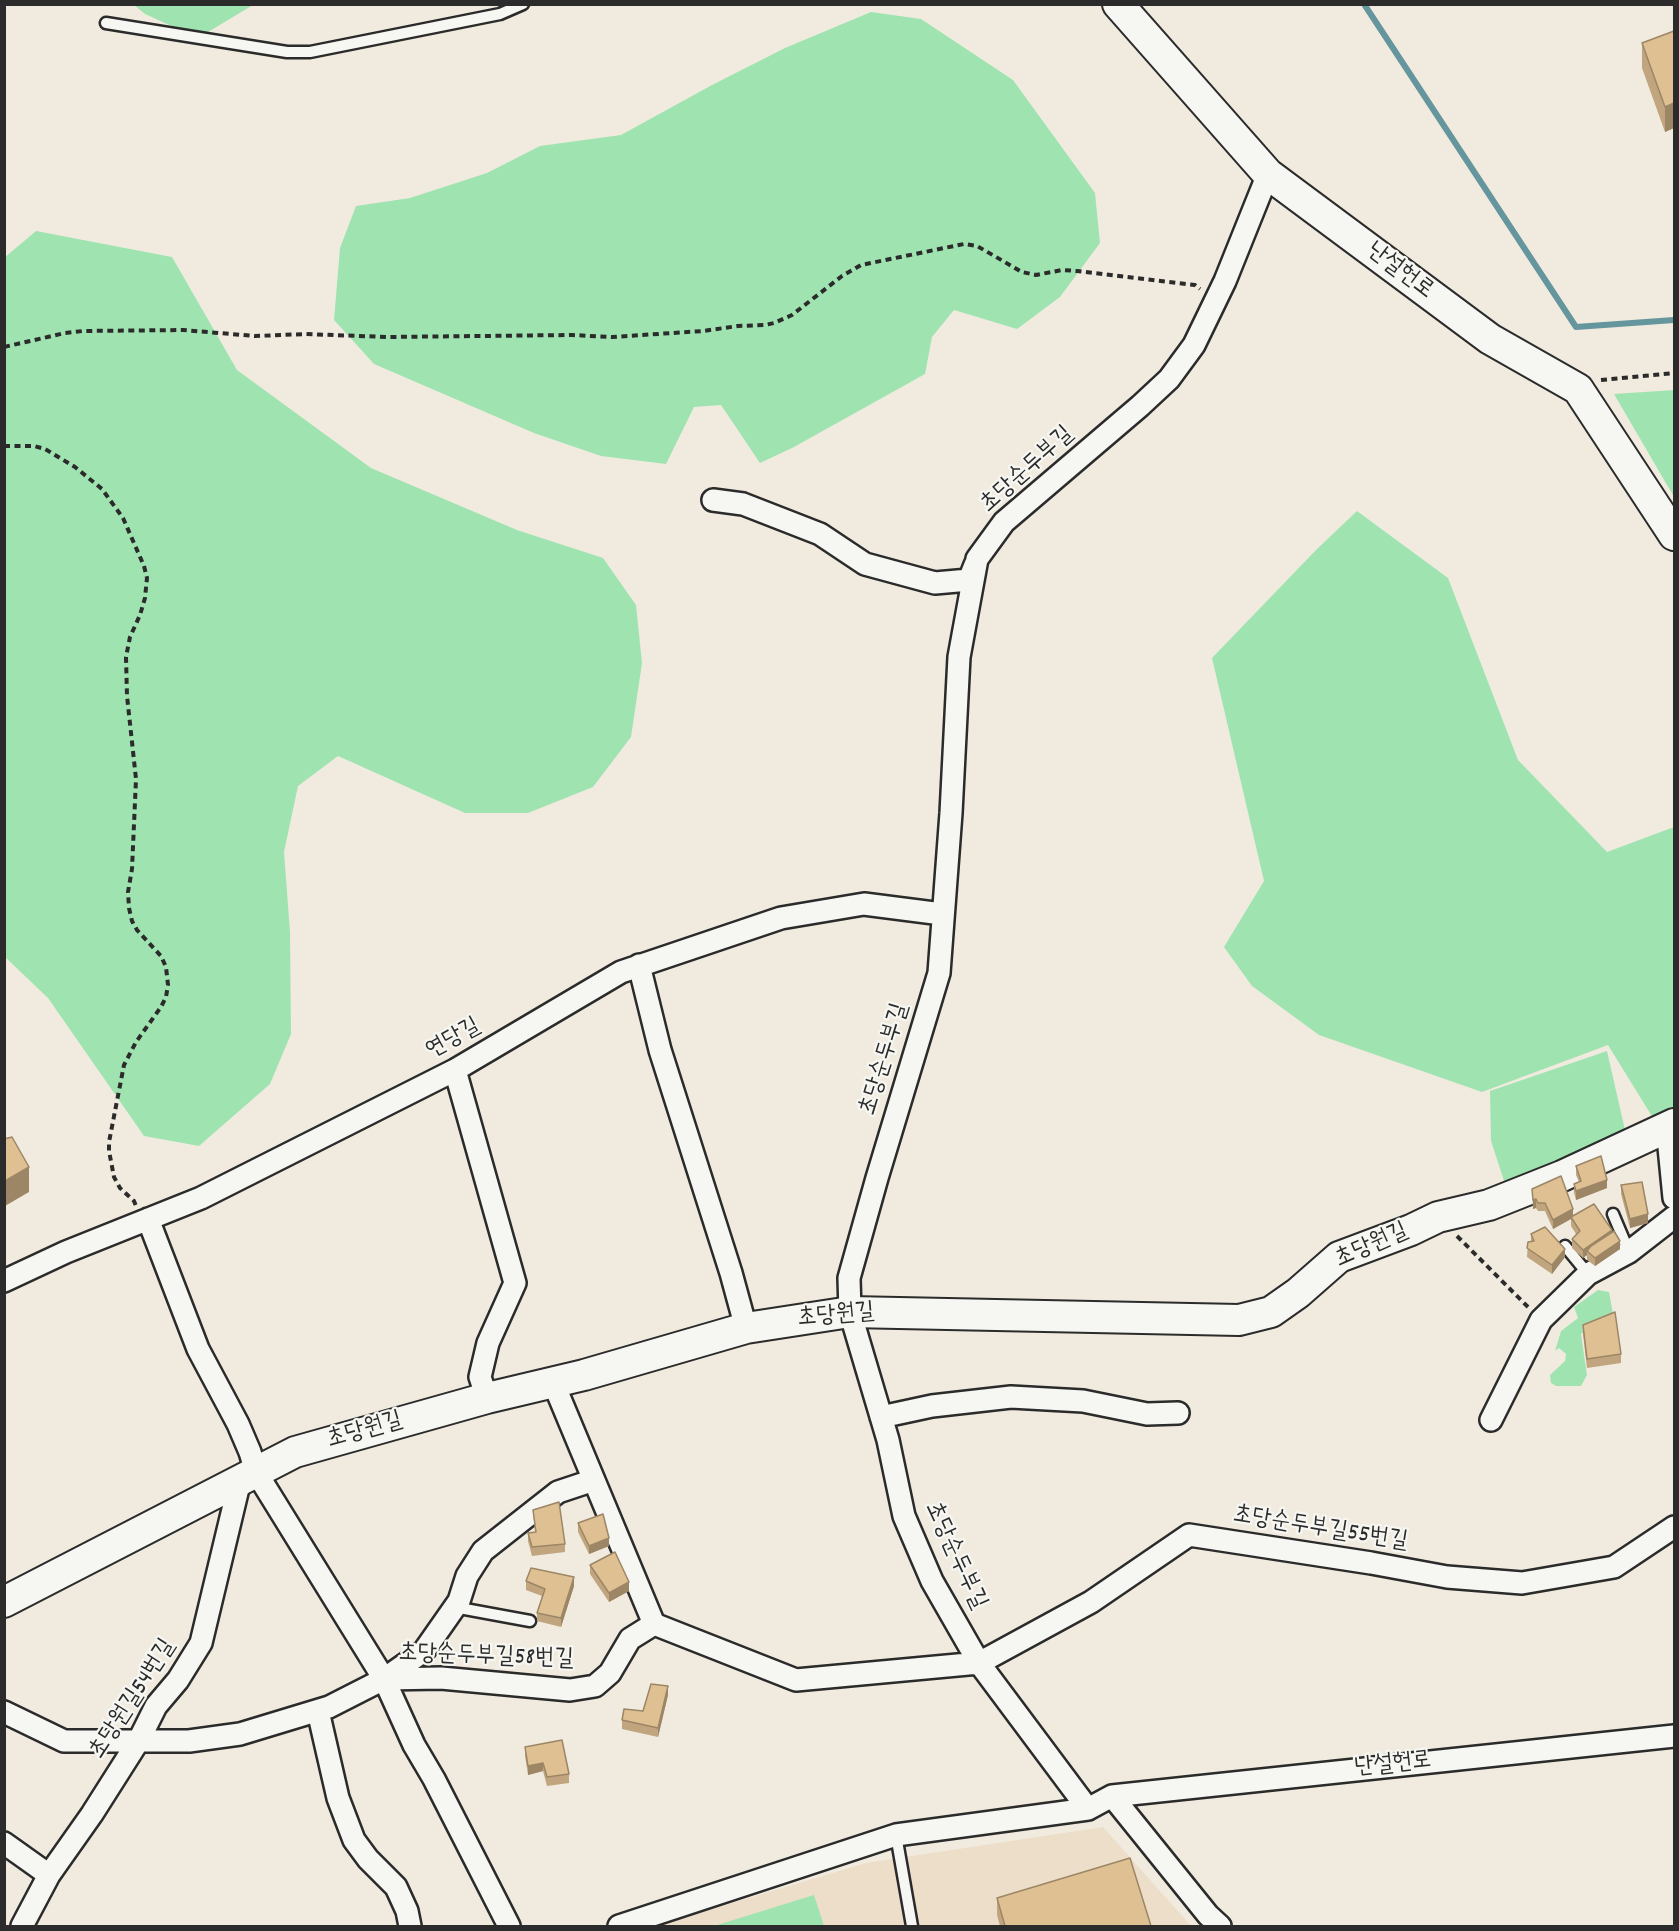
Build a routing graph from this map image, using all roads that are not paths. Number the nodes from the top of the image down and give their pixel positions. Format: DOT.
graph roads {
  1 [pos="523,4"];
  2 [pos="1118,4"];
  3 [pos="106,23"];
  4 [pos="1268,174"];
  5 [pos="713,500"];
  6 [pos="1674,535"];
  7 [pos="977,559"];
  8 [pos="942,914"];
  9 [pos="639,965"];
  10 [pos="455,1070"];
  11 [pos="1671,1126"];
  12 [pos="1674,1198"];
  13 [pos="1613,1214"];
  14 [pos="1674,1217"];
  15 [pos="145,1220"];
  16 [pos="1565,1246"];
  17 [pos="1629,1252"];
  18 [pos="9,1273"];
  19 [pos="1588,1274"];
  20 [pos="850,1312"];
  21 [pos="746,1328"];
  22 [pos="553,1382"];
  23 [pos="487,1398"];
  24 [pos="1178,1413"];
  25 [pos="881,1417"];
  26 [pos="1491,1420"];
  27 [pos="248,1476"];
  28 [pos="594,1480"];
  29 [pos="1674,1527"];
  30 [pos="4,1602"];
  31 [pos="454,1607"];
  32 [pos="530,1622"];
  33 [pos="654,1624"];
  34 [pos="980,1663"];
  35 [pos="384,1679"];
  36 [pos="318,1711"];
  37 [pos="4,1712"];
  38 [pos="1674,1736"];
  39 [pos="139,1740"];
  40 [pos="1112,1796"];
  41 [pos="1088,1809"];
  42 [pos="896,1835"];
  43 [pos="4,1843"];
  44 [pos="49,1875"];
  45 [pos="22,1926"];
  46 [pos="410,1926"];
  47 [pos="509,1926"];
  48 [pos="619,1926"];
  49 [pos="912,1926"];
  50 [pos="1220,1926"];
  1 -- 3 [label="lane"];
  2 -- 4 [label="street, 난설헌로"];
  4 -- 6 [label="street, 난설헌로"];
  4 -- 7 [label="street, 초당순두부길"];
  5 -- 7 [label="street"];
  7 -- 8 [label="street, 초당순두부길"];
  8 -- 9 [label="street, 연당길"];
  8 -- 20 [label="street, 초당순두부길"];
  9 -- 10 [label="street, 연당길"];
  9 -- 21 [label="street"];
  10 -- 15 [label="street, 연당길"];
  10 -- 23 [label="street"];
  11 -- 12 [label="street"];
  11 -- 20 [label="street, 초당원길"];
  13 -- 17 [label="lane"];
  14 -- 17 [label="street"];
  15 -- 18 [label="street, 연당길"];
  15 -- 27 [label="street"];
  16 -- 19 [label="lane"];
  17 -- 19 [label="street"];
  19 -- 26 [label="street"];
  20 -- 21 [label="street, 초당원길"];
  20 -- 25 [label="street, 초당순두부길"];
  21 -- 22 [label="street, 초당원길"];
  22 -- 23 [label="street, 초당원길"];
  22 -- 28 [label="street"];
  23 -- 27 [label="street, 초당원길"];
  24 -- 25 [label="street"];
  25 -- 34 [label="street, 초당순두부길"];
  27 -- 30 [label="street, 초당원길"];
  27 -- 35 [label="street"];
  27 -- 39 [label="street, 초당원길54번길"];
  28 -- 31 [label="street"];
  28 -- 33 [label="street"];
  29 -- 34 [label="street, 초당순두부길55번길"];
  31 -- 32 [label="lane"];
  31 -- 35 [label="street"];
  33 -- 34 [label="street"];
  33 -- 35 [label="street, 초당순두부길58번길"];
  34 -- 41 [label="street, 초당순두부길"];
  35 -- 36 [label="street, 초당순두부길58번길"];
  35 -- 47 [label="street"];
  36 -- 39 [label="street, 초당순두부길58번길"];
  36 -- 46 [label="street"];
  37 -- 39 [label="street, 초당순두부길58번길"];
  38 -- 40 [label="street, 난설헌로"];
  39 -- 44 [label="street, 초당원길54번길"];
  40 -- 41 [label="street"];
  40 -- 50 [label="street"];
  41 -- 42 [label="street"];
  42 -- 48 [label="street"];
  42 -- 49 [label="lane"];
  43 -- 44 [label="street"];
  44 -- 45 [label="street, 초당원길54번길"];
}
